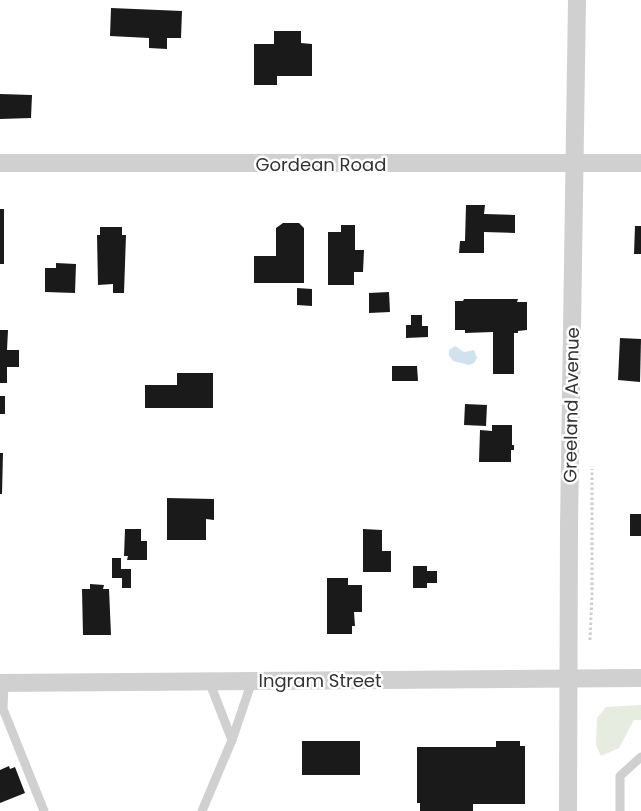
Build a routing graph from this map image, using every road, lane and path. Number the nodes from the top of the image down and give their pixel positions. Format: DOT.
graph roads {
  1 [pos="577,0"];
  2 [pos="0,163"];
  3 [pos="574,164"];
  4 [pos="641,164"];
  5 [pos="592,467"];
  6 [pos="569,678"];
  7 [pos="588,678"];
  8 [pos="641,678"];
  9 [pos="209,681"];
  10 [pos="252,681"];
  11 [pos="2,683"];
  12 [pos="232,740"];
  13 [pos="641,758"];
  14 [pos="44,811"];
  15 [pos="202,811"];
  16 [pos="568,811"];
  17 [pos="620,811"];
  1 -- 3 [label="street, Greeland Avenue"];
  2 -- 3 [label="street, Gordean Road"];
  3 -- 4 [label="street, Gordean Road"];
  3 -- 6 [label="street, Greeland Avenue"];
  5 -- 7 [label="path"];
  6 -- 7 [label="street, Ingram Street"];
  6 -- 10 [label="street, Ingram Street"];
  6 -- 16 [label="street, Greeland Avenue"];
  7 -- 8 [label="street, Ingram Street"];
  9 -- 10 [label="street, Ingram Street"];
  9 -- 11 [label="street, Ingram Street"];
  9 -- 12 [label="lane"];
  10 -- 12 [label="lane"];
  11 -- 14 [label="lane"];
  12 -- 15 [label="lane"];
  13 -- 17 [label="lane"];
}
